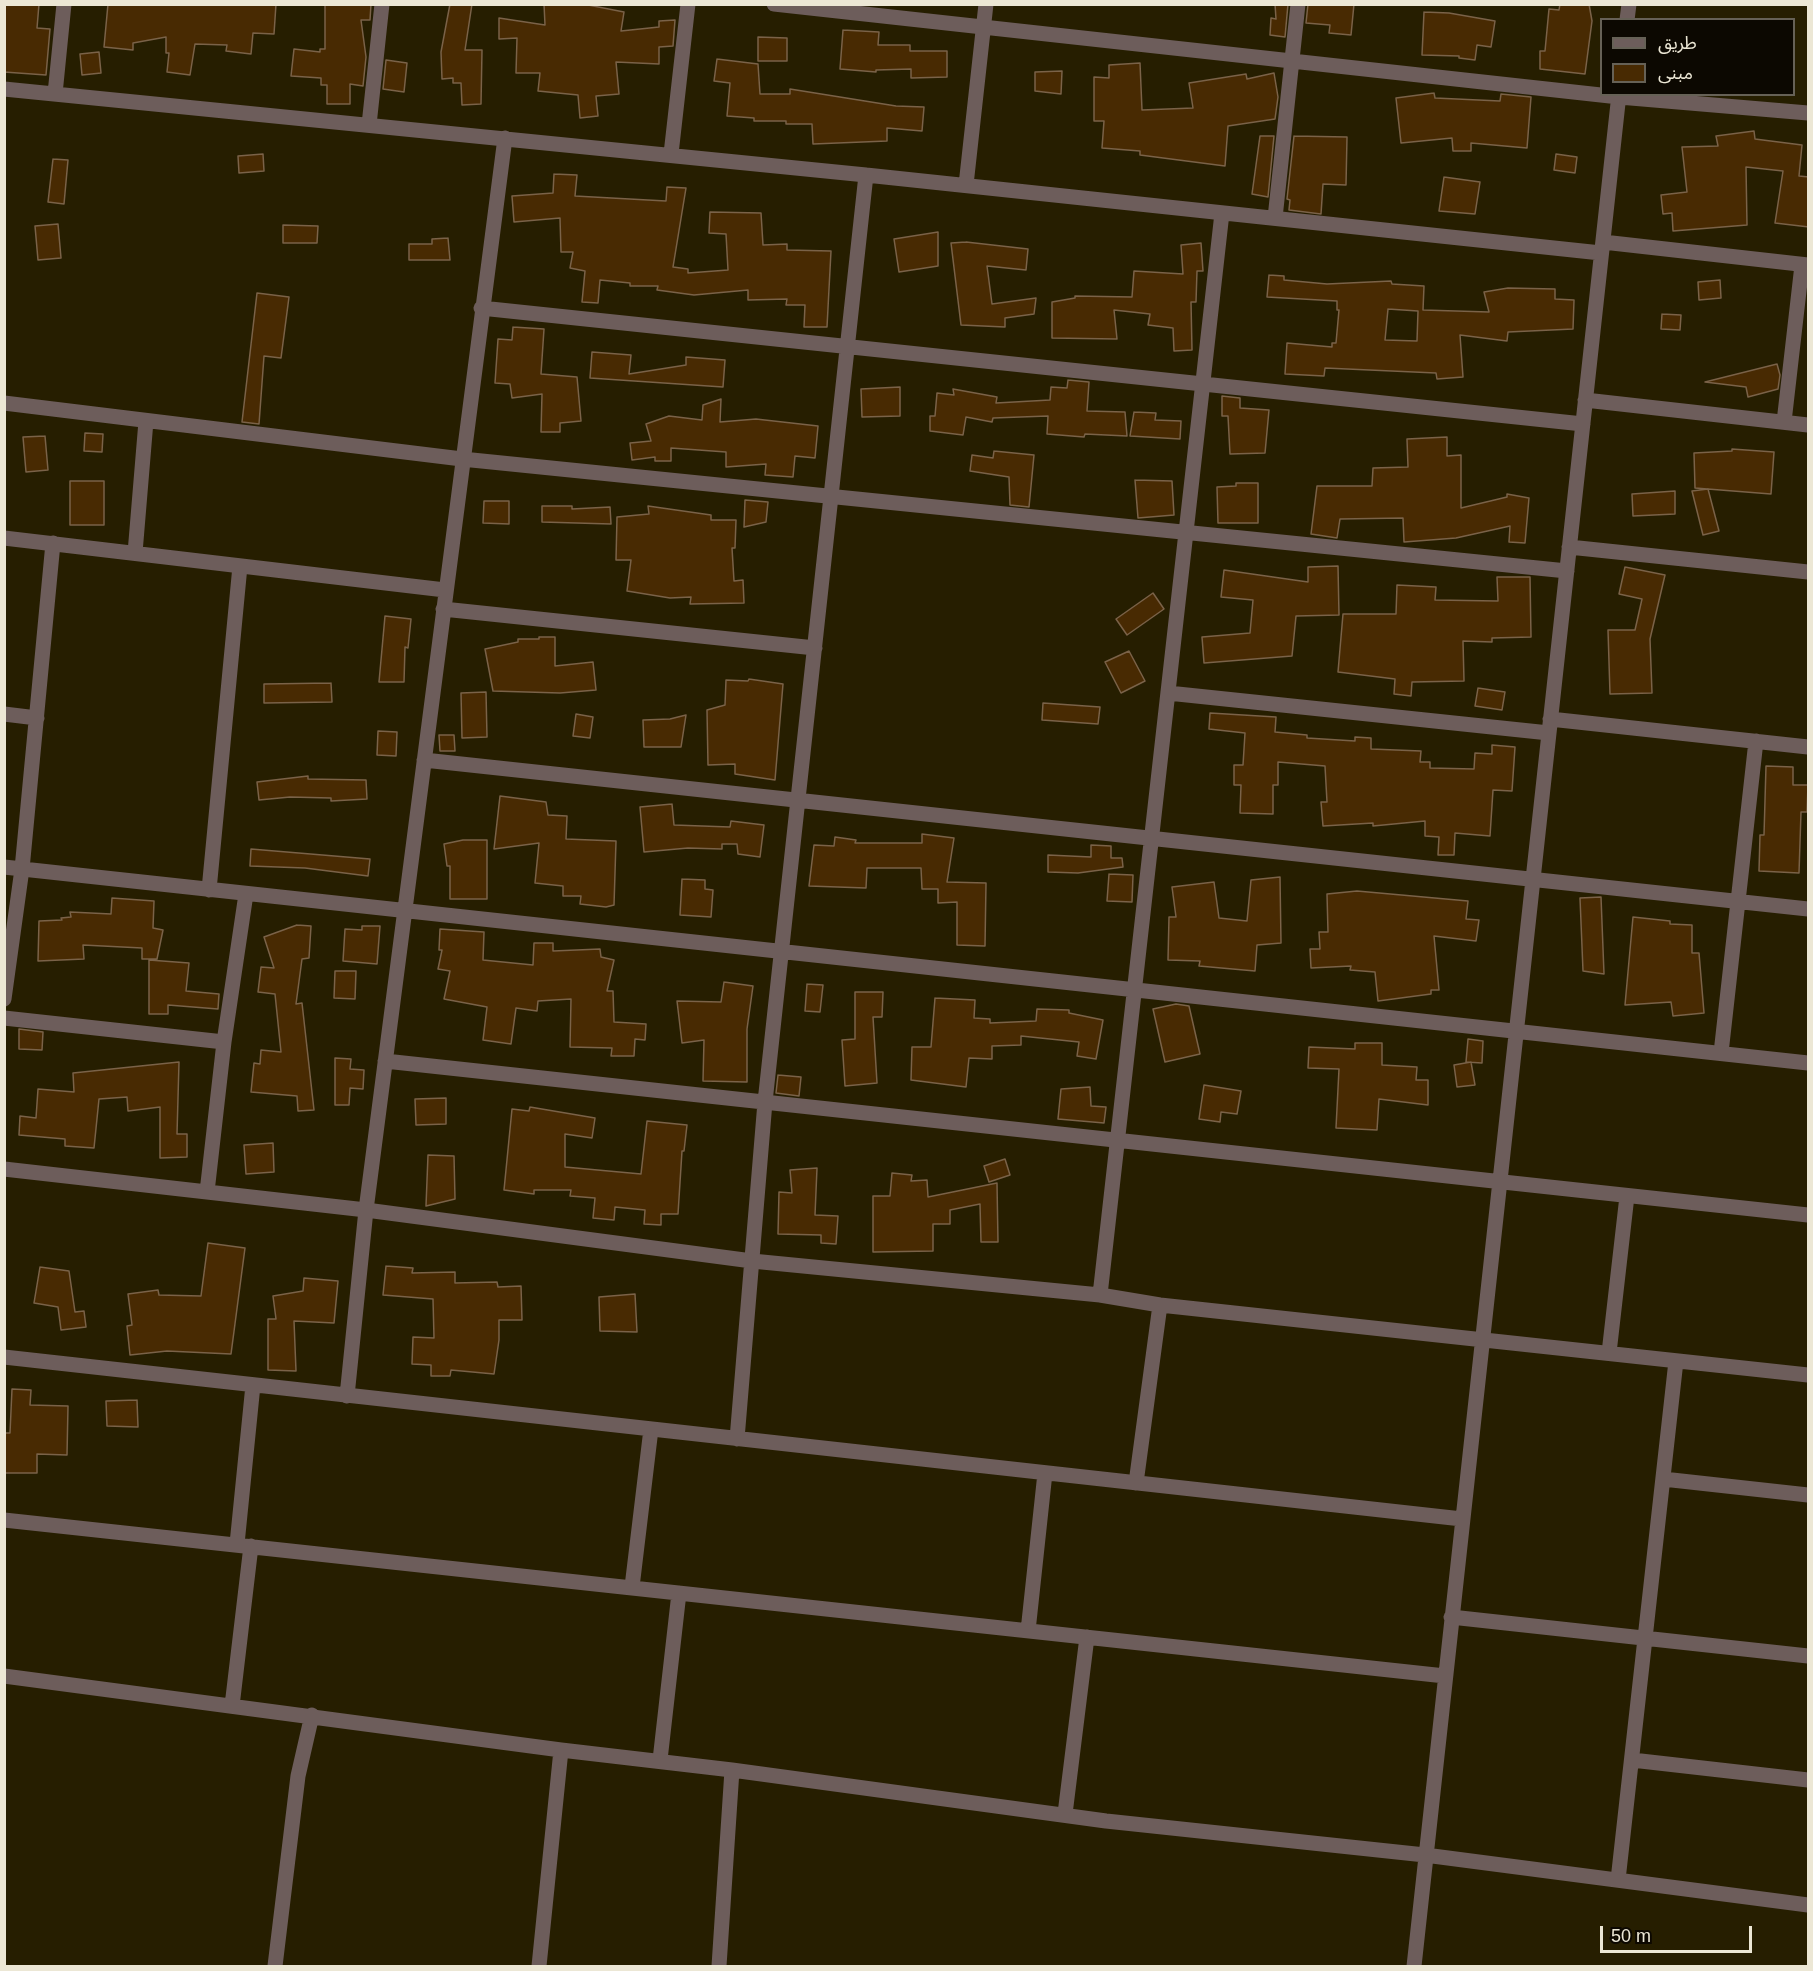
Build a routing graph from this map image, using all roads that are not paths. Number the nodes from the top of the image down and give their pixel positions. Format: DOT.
graph roads {
  1 [pos="64,4"];
  2 [pos="382,4"];
  3 [pos="688,4"];
  4 [pos="774,4"];
  5 [pos="986,4"];
  6 [pos="1298,4"];
  7 [pos="984,27"];
  8 [pos="1292,61"];
  9 [pos="4,89"];
  10 [pos="55,94"];
  11 [pos="1600,94"];
  12 [pos="1619,96"];
  13 [pos="1809,113"];
  14 [pos="369,125"];
  15 [pos="505,138"];
  16 [pos="671,154"];
  17 [pos="866,175"];
  18 [pos="966,185"];
  19 [pos="1222,213"];
  20 [pos="1275,218"];
  21 [pos="1602,248"];
  22 [pos="1805,265"];
  23 [pos="481,308"];
  24 [pos="847,347"];
  25 [pos="1202,384"];
  26 [pos="1585,400"];
  27 [pos="4,403"];
  28 [pos="146,422"];
  29 [pos="1784,422"];
  30 [pos="1583,424"];
  31 [pos="1809,425"];
  32 [pos="462,459"];
  33 [pos="831,496"];
  34 [pos="1186,532"];
  35 [pos="4,538"];
  36 [pos="53,543"];
  37 [pos="1569,547"];
  38 [pos="135,553"];
  39 [pos="240,566"];
  40 [pos="1566,571"];
  41 [pos="1809,572"];
  42 [pos="446,590"];
  43 [pos="443,609"];
  44 [pos="815,648"];
  45 [pos="1168,693"];
  46 [pos="4,714"];
  47 [pos="37,717"];
  48 [pos="1550,726"];
  49 [pos="1756,741"];
  50 [pos="1809,747"];
  51 [pos="423,760"];
  52 [pos="798,801"];
  53 [pos="1151,838"];
  54 [pos="4,867"];
  55 [pos="22,870"];
  56 [pos="1533,880"];
  57 [pos="209,890"];
  58 [pos="246,894"];
  59 [pos="1738,902"];
  60 [pos="1809,909"];
  61 [pos="405,911"];
  62 [pos="782,952"];
  63 [pos="1134,990"];
  64 [pos="4,999"];
  65 [pos="4,1018"];
  66 [pos="1516,1031"];
  67 [pos="224,1042"];
  68 [pos="1721,1053"];
  69 [pos="385,1061"];
  70 [pos="1809,1063"];
  71 [pos="765,1102"];
  72 [pos="1117,1140"];
  73 [pos="4,1169"];
  74 [pos="1500,1182"];
  75 [pos="207,1192"];
  76 [pos="1627,1196"];
  77 [pos="366,1210"];
  78 [pos="1809,1215"];
  79 [pos="752,1261"];
  80 [pos="1100,1295"];
  81 [pos="1160,1305"];
  82 [pos="1482,1340"];
  83 [pos="1609,1353"];
  84 [pos="4,1357"];
  85 [pos="1676,1361"];
  86 [pos="1809,1375"];
  87 [pos="253,1385"];
  88 [pos="347,1396"];
  89 [pos="651,1429"];
  90 [pos="737,1439"];
  91 [pos="1045,1473"];
  92 [pos="1663,1479"];
  93 [pos="1136,1483"];
  94 [pos="1809,1495"];
  95 [pos="1462,1519"];
  96 [pos="4,1520"];
  97 [pos="244,1545"];
  98 [pos="632,1587"];
  99 [pos="679,1593"];
  100 [pos="1451,1617"];
  101 [pos="1028,1630"];
  102 [pos="1087,1637"];
  103 [pos="1645,1638"];
  104 [pos="1809,1656"];
  105 [pos="4,1676"];
  106 [pos="1445,1676"];
  107 [pos="232,1706"];
  108 [pos="312,1715"];
  109 [pos="561,1750"];
  110 [pos="660,1760"];
  111 [pos="1632,1760"];
  112 [pos="732,1770"];
  113 [pos="1809,1780"];
  114 [pos="1065,1814"];
  115 [pos="1425,1855"];
  116 [pos="1618,1880"];
  117 [pos="1809,1905"];
  118 [pos="275,1966"];
  119 [pos="539,1966"];
  120 [pos="719,1966"];
  121 [pos="1414,1966"];
  1 -- 10 [label="street"];
  2 -- 14 [label="street"];
  3 -- 16 [label="street"];
  4 -- 7 [label="street"];
  5 -- 7 [label="street"];
  6 -- 8 [label="street"];
  7 -- 8 [label="street"];
  7 -- 18 [label="street"];
  8 -- 11 [label="street"];
  8 -- 20 [label="street"];
  9 -- 10 [label="street"];
  10 -- 14 [label="street"];
  12 -- 13 [label="street"];
  12 -- 21 [label="street"];
  14 -- 15 [label="street"];
  15 -- 16 [label="street"];
  15 -- 23 [label="street"];
  16 -- 17 [label="street"];
  17 -- 18 [label="street"];
  17 -- 24 [label="street"];
  18 -- 19 [label="street"];
  19 -- 20 [label="street"];
  19 -- 25 [label="street"];
  20 -- 21 [label="street"];
  21 -- 22 [label="street"];
  21 -- 26 [label="street"];
  22 -- 29 [label="street"];
  23 -- 24 [label="street"];
  23 -- 32 [label="street"];
  24 -- 25 [label="street"];
  24 -- 33 [label="street"];
  25 -- 30 [label="street"];
  25 -- 34 [label="street"];
  26 -- 29 [label="street"];
  26 -- 30 [label="street"];
  27 -- 28 [label="street"];
  28 -- 32 [label="street"];
  28 -- 38 [label="street"];
  29 -- 31 [label="street"];
  30 -- 37 [label="street"];
  32 -- 33 [label="street"];
  32 -- 42 [label="street"];
  33 -- 34 [label="street"];
  33 -- 44 [label="street"];
  34 -- 40 [label="street"];
  34 -- 45 [label="street"];
  35 -- 36 [label="street"];
  36 -- 38 [label="street"];
  36 -- 47 [label="street"];
  37 -- 40 [label="street"];
  37 -- 41 [label="street"];
  38 -- 39 [label="street"];
  39 -- 42 [label="street"];
  39 -- 57 [label="street"];
  40 -- 48 [label="street"];
  42 -- 43 [label="street"];
  43 -- 44 [label="street"];
  43 -- 51 [label="street"];
  44 -- 52 [label="street"];
  45 -- 48 [label="street"];
  45 -- 53 [label="street"];
  46 -- 47 [label="street"];
  47 -- 55 [label="street"];
  48 -- 49 [label="street"];
  48 -- 56 [label="street"];
  49 -- 50 [label="street"];
  49 -- 59 [label="street"];
  51 -- 52 [label="street"];
  51 -- 61 [label="street"];
  52 -- 53 [label="street"];
  52 -- 62 [label="street"];
  53 -- 56 [label="street"];
  53 -- 63 [label="street"];
  54 -- 55 [label="street"];
  55 -- 57 [label="street"];
  55 -- 64 [label="street"];
  56 -- 59 [label="street"];
  56 -- 66 [label="street"];
  57 -- 58 [label="street"];
  58 -- 61 [label="street"];
  58 -- 67 [label="street"];
  59 -- 60 [label="street"];
  59 -- 68 [label="street"];
  61 -- 62 [label="street"];
  61 -- 69 [label="street"];
  62 -- 63 [label="street"];
  62 -- 71 [label="street"];
  63 -- 66 [label="street"];
  63 -- 72 [label="street"];
  65 -- 67 [label="street"];
  66 -- 68 [label="street"];
  66 -- 74 [label="street"];
  67 -- 75 [label="street"];
  68 -- 70 [label="street"];
  69 -- 71 [label="street"];
  69 -- 77 [label="street"];
  71 -- 72 [label="street"];
  71 -- 79 [label="street"];
  72 -- 74 [label="street"];
  72 -- 80 [label="street"];
  73 -- 75 [label="street"];
  74 -- 76 [label="street"];
  74 -- 82 [label="street"];
  75 -- 77 [label="street"];
  76 -- 78 [label="street"];
  76 -- 83 [label="street"];
  77 -- 79 [label="street"];
  77 -- 88 [label="street"];
  79 -- 80 [label="street"];
  79 -- 90 [label="street"];
  80 -- 81 [label="street"];
  81 -- 82 [label="street"];
  81 -- 93 [label="street"];
  82 -- 83 [label="street"];
  82 -- 95 [label="street"];
  83 -- 85 [label="street"];
  84 -- 87 [label="street"];
  85 -- 86 [label="street"];
  85 -- 92 [label="street"];
  87 -- 88 [label="street"];
  87 -- 97 [label="street"];
  88 -- 89 [label="street"];
  89 -- 90 [label="street"];
  89 -- 98 [label="street"];
  90 -- 91 [label="street"];
  91 -- 93 [label="street"];
  91 -- 101 [label="street"];
  92 -- 94 [label="street"];
  92 -- 103 [label="street"];
  93 -- 95 [label="street"];
  95 -- 100 [label="street"];
  96 -- 97 [label="street"];
  97 -- 98 [label="street"];
  97 -- 107 [label="street"];
  98 -- 99 [label="street"];
  99 -- 101 [label="street"];
  99 -- 110 [label="street"];
  100 -- 103 [label="street"];
  100 -- 106 [label="street"];
  101 -- 102 [label="street"];
  102 -- 106 [label="street"];
  102 -- 114 [label="street"];
  103 -- 104 [label="street"];
  103 -- 111 [label="street"];
  105 -- 107 [label="street"];
  106 -- 115 [label="street"];
  107 -- 108 [label="street"];
  108 -- 109 [label="street"];
  108 -- 118 [label="street"];
  109 -- 110 [label="street"];
  109 -- 119 [label="street"];
  110 -- 112 [label="street"];
  111 -- 113 [label="street"];
  111 -- 116 [label="street"];
  112 -- 114 [label="street"];
  112 -- 120 [label="street"];
  114 -- 115 [label="street"];
  115 -- 116 [label="street"];
  115 -- 121 [label="street"];
  116 -- 117 [label="street"];
}
